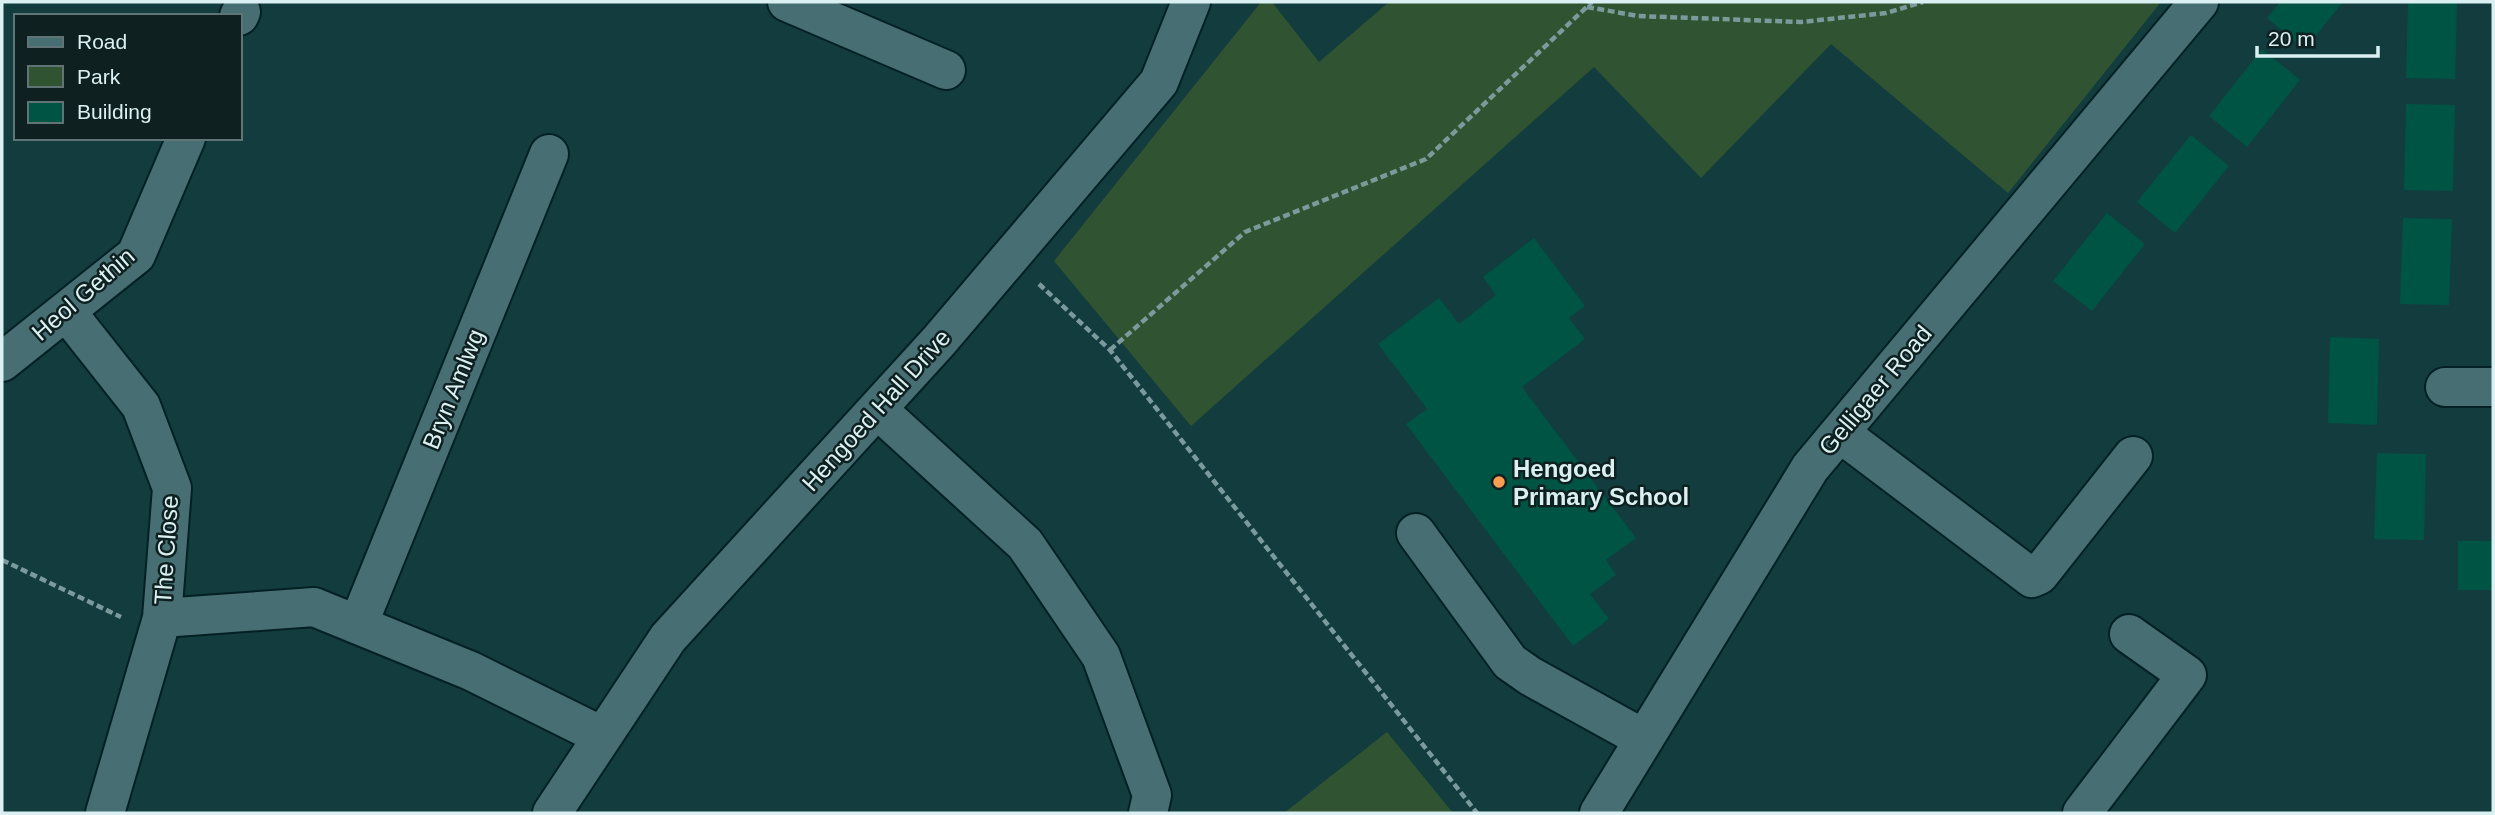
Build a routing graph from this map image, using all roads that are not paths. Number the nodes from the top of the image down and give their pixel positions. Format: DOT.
graph roads {
  1 [pos="787,2"];
  2 [pos="1191,2"];
  3 [pos="2199,2"];
  4 [pos="946,70"];
  5 [pos="185,140"];
  6 [pos="549,154"];
  7 [pos="66,311"];
  8 [pos="2,362"];
  9 [pos="2445,387"];
  10 [pos="2493,387"];
  11 [pos="877,409"];
  12 [pos="1840,433"];
  13 [pos="2133,456"];
  14 [pos="1416,533"];
  15 [pos="160,624"];
  16 [pos="358,625"];
  17 [pos="2129,634"];
  18 [pos="602,736"];
  19 [pos="1644,739"];
  20 [pos="105,813"];
  21 [pos="552,813"];
  22 [pos="1148,813"];
  23 [pos="1599,813"];
  24 [pos="2082,813"];
  1 -- 4 [label="street"];
  2 -- 11 [label="street, Hengoed Hall Drive"];
  3 -- 12 [label="street, Gelligaer Road"];
  5 -- 7 [label="street, Heol Gethin"];
  6 -- 16 [label="street, Bryn Amlwg"];
  7 -- 8 [label="street, Heol Gethin"];
  7 -- 15 [label="street, The Close"];
  9 -- 10 [label="street"];
  11 -- 18 [label="street, Hengoed Hall Drive"];
  11 -- 22 [label="street"];
  12 -- 13 [label="street"];
  12 -- 19 [label="street, Gelligaer Road"];
  14 -- 19 [label="street"];
  15 -- 16 [label="street"];
  15 -- 20 [label="street, The Close"];
  16 -- 18 [label="street"];
  17 -- 24 [label="street"];
  18 -- 21 [label="street, Hengoed Hall Drive"];
  19 -- 23 [label="street, Gelligaer Road"];
}
